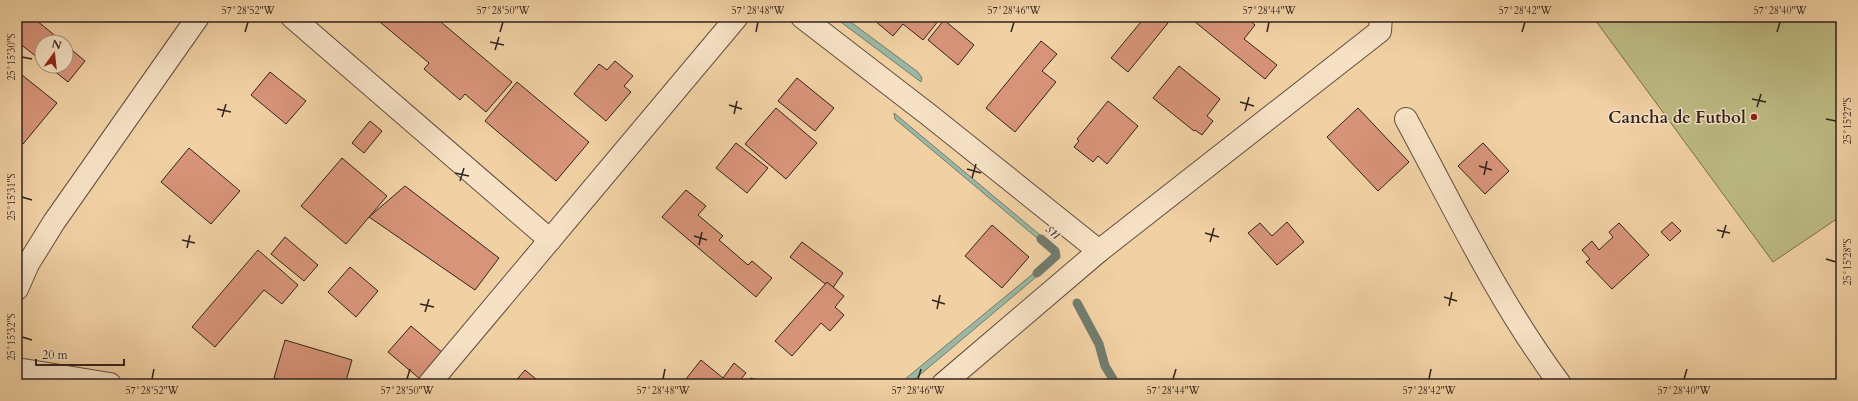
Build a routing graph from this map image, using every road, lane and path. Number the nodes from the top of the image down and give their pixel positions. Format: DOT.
graph roads {
  1 [pos="198,17"];
  2 [pos="292,17"];
  3 [pos="737,17"];
  4 [pos="802,17"];
  5 [pos="1382,17"];
  6 [pos="1406,119"];
  7 [pos="550,240"];
  8 [pos="1099,252"];
  9 [pos="17,289"];
  10 [pos="17,369"];
  11 [pos="110,384"];
  12 [pos="429,384"];
  13 [pos="943,384"];
  14 [pos="1560,384"];
  1 -- 9 [label="street"];
  2 -- 7 [label="street"];
  3 -- 7 [label="street"];
  4 -- 8 [label="street"];
  5 -- 8 [label="street"];
  6 -- 14 [label="street"];
  7 -- 12 [label="street"];
  8 -- 13 [label="street"];
  10 -- 11 [label="street"];
}
